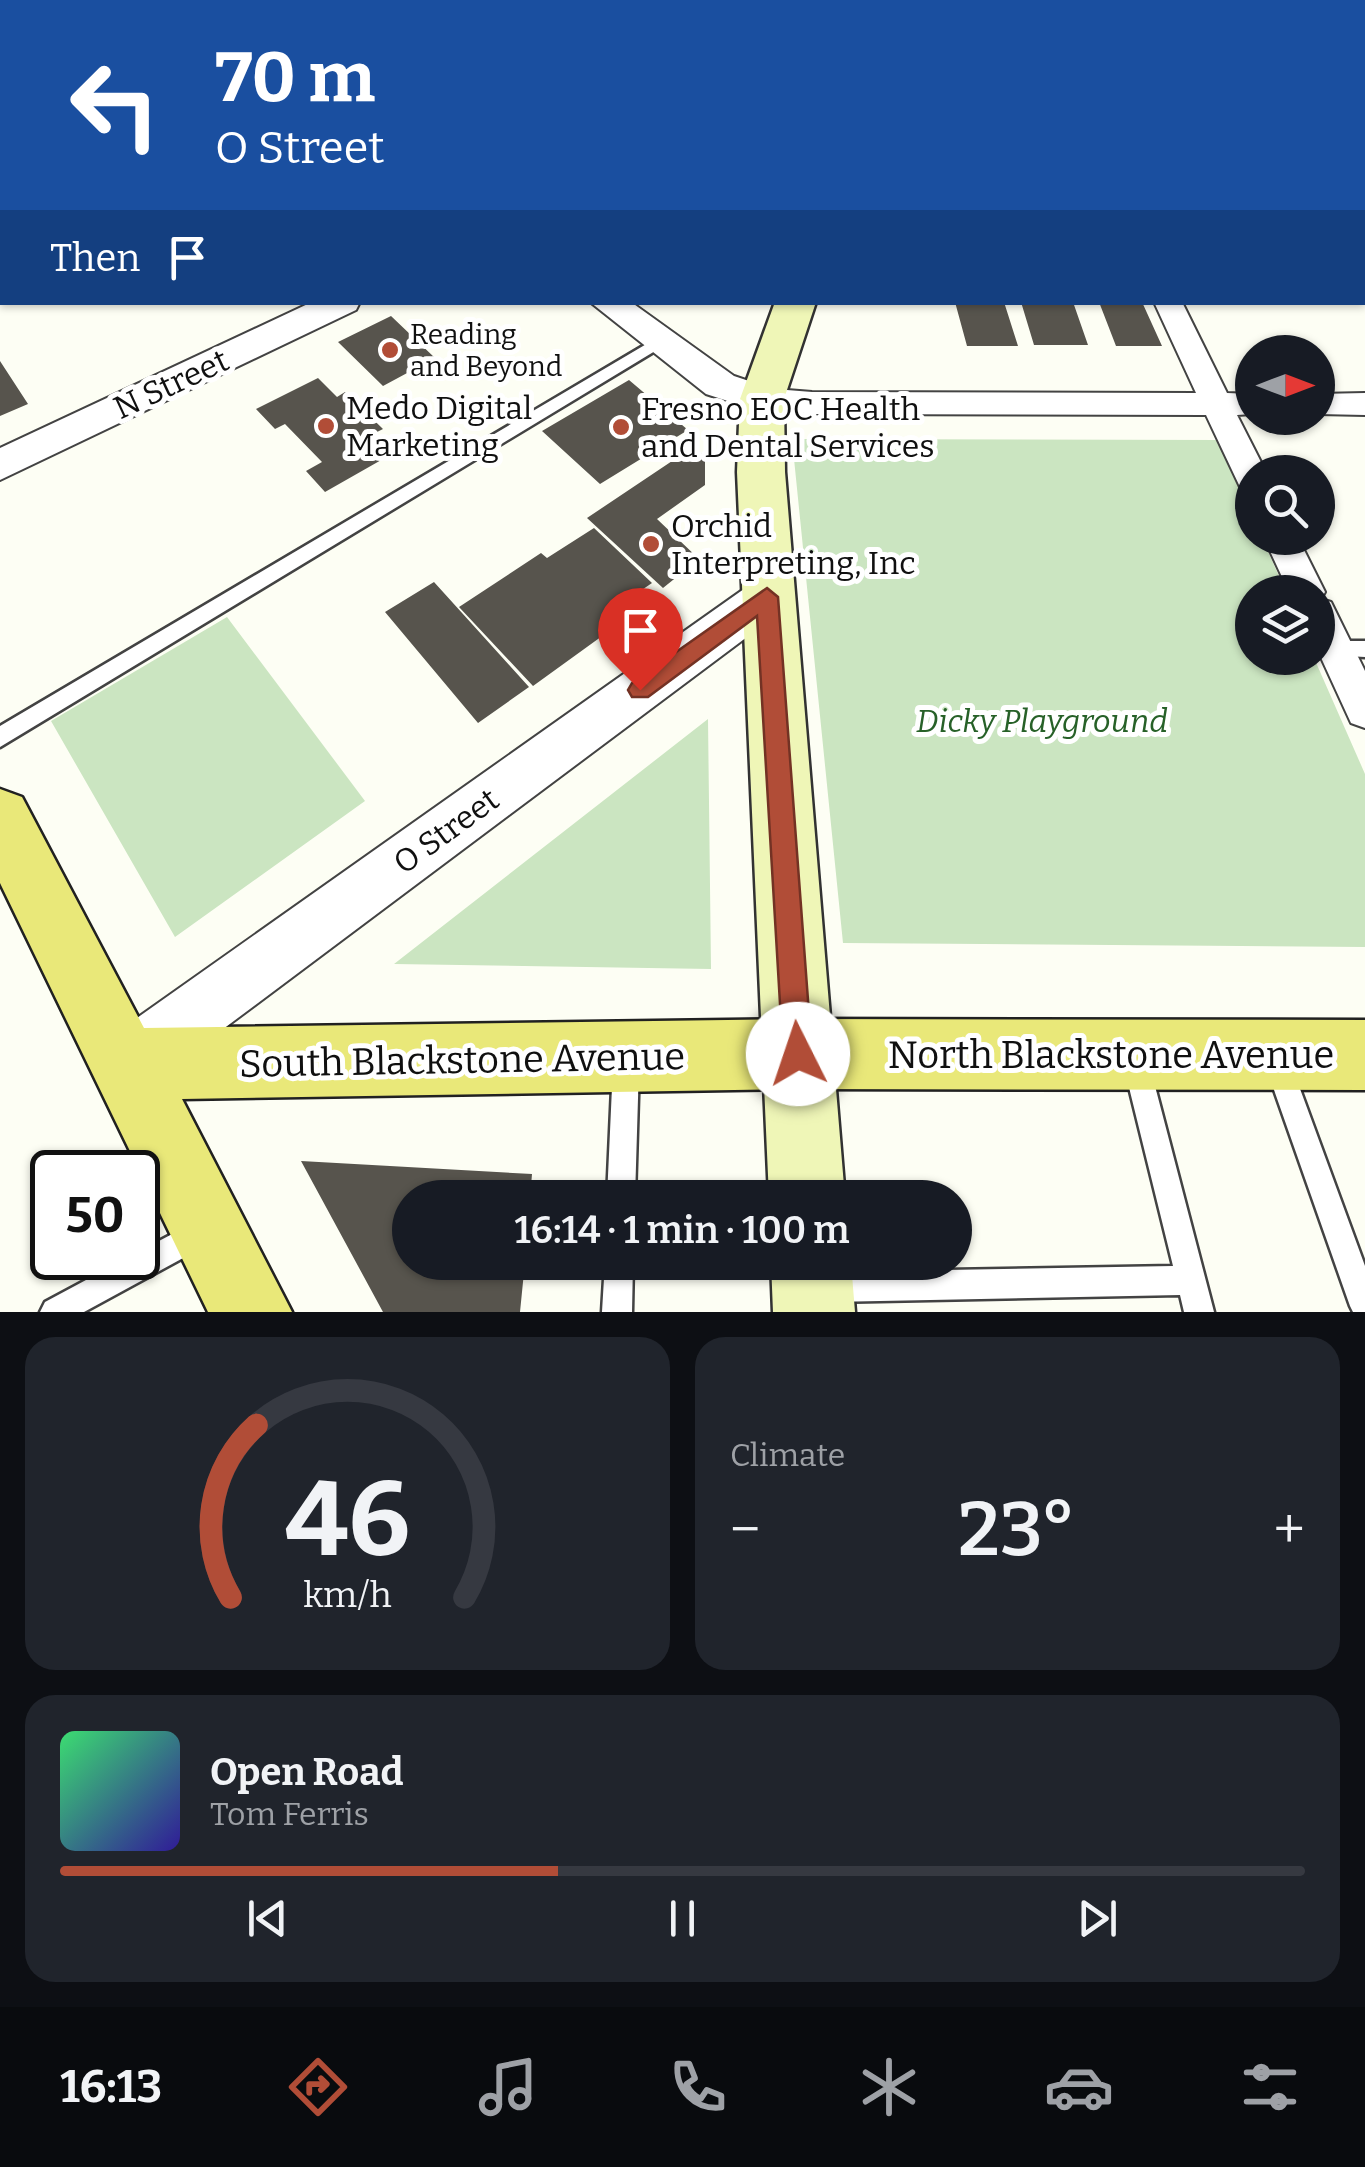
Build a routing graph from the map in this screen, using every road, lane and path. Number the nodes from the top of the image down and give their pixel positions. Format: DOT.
graph roads {
  1 [pos="336,305"];
  2 [pos="611,305"];
  3 [pos="795,305"];
  4 [pos="1169,305"];
  5 [pos="660,341"];
  6 [pos="762,399"];
  7 [pos="1217,404"];
  8 [pos="1235,404"];
  9 [pos="1335,404"];
  10 [pos="1365,404"];
  11 [pos="1241,455"];
  12 [pos="0,465"];
  13 [pos="767,597"];
  14 [pos="1350,649"];
  15 [pos="1365,711"];
  16 [pos="0,738"];
  17 [pos="0,818"];
  18 [pos="798,1054"];
  19 [pos="1365,1055"];
  20 [pos="1134,1056"];
  21 [pos="1275,1056"];
  22 [pos="626,1058"];
  23 [pos="126,1064"];
  24 [pos="622,1180"];
  25 [pos="806,1180"];
  26 [pos="208,1229"];
  27 [pos="618,1280"];
  28 [pos="1191,1280"];
  29 [pos="813,1287"];
  30 [pos="1365,1306"];
  31 [pos="55,1312"];
  32 [pos="250,1312"];
  33 [pos="617,1312"];
  34 [pos="1199,1312"];
  1 -- 12 [label="street, N Street"];
  2 -- 5 [label="street"];
  3 -- 6 [label="main road"];
  4 -- 7 [label="street"];
  5 -- 6 [label="street"];
  5 -- 16 [label="lane"];
  6 -- 7 [label="street"];
  6 -- 13 [label="main road"];
  7 -- 8 [label="street"];
  7 -- 11 [label="street"];
  9 -- 10 [label="street"];
  13 -- 18 [label="main road"];
  13 -- 23 [label="street, O Street"];
  14 -- 15 [label="street"];
  17 -- 23 [label="main road"];
  18 -- 20 [label="main road, North Blackstone Avenue"];
  18 -- 22 [label="main road, South Blackstone Avenue"];
  18 -- 25 [label="main road"];
  19 -- 21 [label="main road, North Blackstone Avenue"];
  20 -- 21 [label="main road, North Blackstone Avenue"];
  20 -- 28 [label="lane"];
  21 -- 30 [label="lane"];
  22 -- 23 [label="main road, South Blackstone Avenue"];
  22 -- 24 [label="lane"];
  23 -- 26 [label="main road"];
  26 -- 31 [label="lane"];
  26 -- 32 [label="main road"];
  27 -- 33 [label="lane"];
  28 -- 29 [label="lane"];
  28 -- 34 [label="lane"];
}
